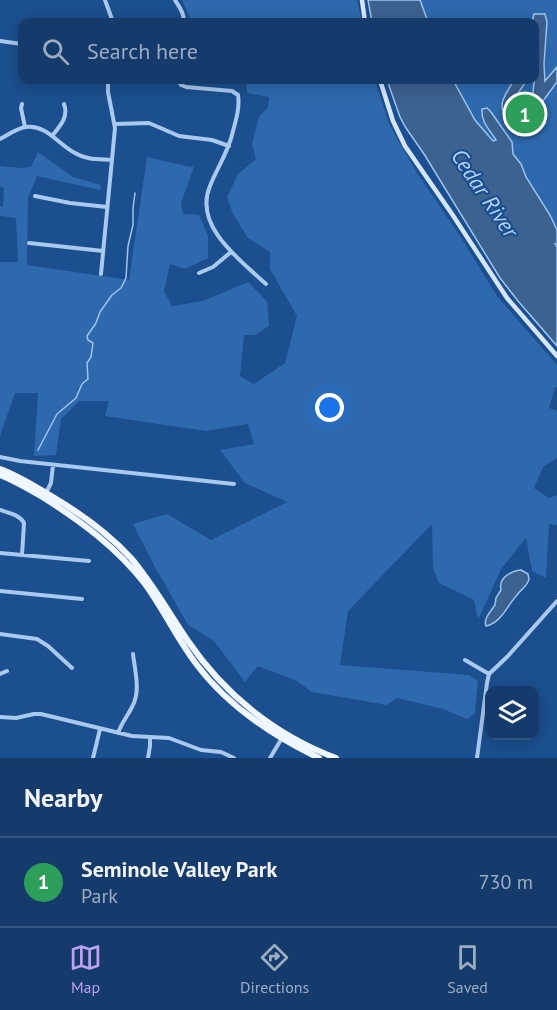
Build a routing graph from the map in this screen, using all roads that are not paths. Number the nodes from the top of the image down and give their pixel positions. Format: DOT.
graph roads {
  1 [pos="105,0"];
  2 [pos="175,0"];
  3 [pos="362,0"];
  4 [pos="112,18"];
  5 [pos="184,18"];
  6 [pos="364,18"];
  7 [pos="0,41"];
  8 [pos="18,43"];
  9 [pos="108,84"];
  10 [pos="180,84"];
  11 [pos="381,84"];
  12 [pos="22,104"];
  13 [pos="64,104"];
  14 [pos="115,124"];
  15 [pos="25,127"];
  16 [pos="52,136"];
  17 [pos="0,139"];
  18 [pos="229,146"];
  19 [pos="112,160"];
  20 [pos="35,196"];
  21 [pos="107,207"];
  22 [pos="29,243"];
  23 [pos="103,251"];
  24 [pos="231,252"];
  25 [pos="199,273"];
  26 [pos="101,274"];
  27 [pos="266,284"];
  28 [pos="557,356"];
  29 [pos="0,457"];
  30 [pos="53,465"];
  31 [pos="0,469"];
  32 [pos="0,475"];
  33 [pos="234,484"];
  34 [pos="45,495"];
  35 [pos="0,510"];
  36 [pos="0,553"];
  37 [pos="22,555"];
  38 [pos="89,561"];
  39 [pos="0,591"];
  40 [pos="82,599"];
  41 [pos="557,601"];
  42 [pos="0,634"];
  43 [pos="133,654"];
  44 [pos="465,660"];
  45 [pos="72,668"];
  46 [pos="7,671"];
  47 [pos="0,674"];
  48 [pos="489,674"];
  49 [pos="0,717"];
  50 [pos="100,729"];
  51 [pos="118,733"];
  52 [pos="283,736"];
  53 [pos="150,737"];
  54 [pos="93,758"];
  55 [pos="148,758"];
  56 [pos="234,758"];
  57 [pos="270,758"];
  58 [pos="319,758"];
  59 [pos="336,758"];
  60 [pos="477,758"];
  1 -- 4 [label="street"];
  2 -- 5 [label="street"];
  3 -- 6 [label="street"];
  7 -- 8 [label="street"];
  9 -- 14 [label="street"];
  10 -- 18 [label="street"];
  11 -- 28 [label="street"];
  12 -- 15 [label="street"];
  13 -- 16 [label="street"];
  14 -- 18 [label="street"];
  14 -- 19 [label="street"];
  15 -- 16 [label="street"];
  15 -- 17 [label="street"];
  16 -- 19 [label="street"];
  18 -- 24 [label="street"];
  19 -- 21 [label="street"];
  20 -- 21 [label="street"];
  21 -- 23 [label="street"];
  22 -- 23 [label="street"];
  23 -- 26 [label="street"];
  24 -- 25 [label="street"];
  24 -- 27 [label="street"];
  29 -- 30 [label="street"];
  30 -- 33 [label="street"];
  30 -- 34 [label="street"];
  31 -- 34 [label="main road"];
  32 -- 34 [label="main road"];
  34 -- 52 [label="main road"];
  35 -- 37 [label="street"];
  36 -- 37 [label="street"];
  37 -- 38 [label="street"];
  39 -- 40 [label="street"];
  41 -- 48 [label="street"];
  42 -- 45 [label="street"];
  43 -- 51 [label="street"];
  44 -- 48 [label="street"];
  46 -- 47 [label="street"];
  48 -- 60 [label="street"];
  49 -- 50 [label="street"];
  50 -- 51 [label="street"];
  50 -- 54 [label="street"];
  51 -- 53 [label="street"];
  52 -- 57 [label="street"];
  52 -- 58 [label="main road"];
  52 -- 59 [label="main road"];
  53 -- 55 [label="street"];
  53 -- 56 [label="street"];
}
